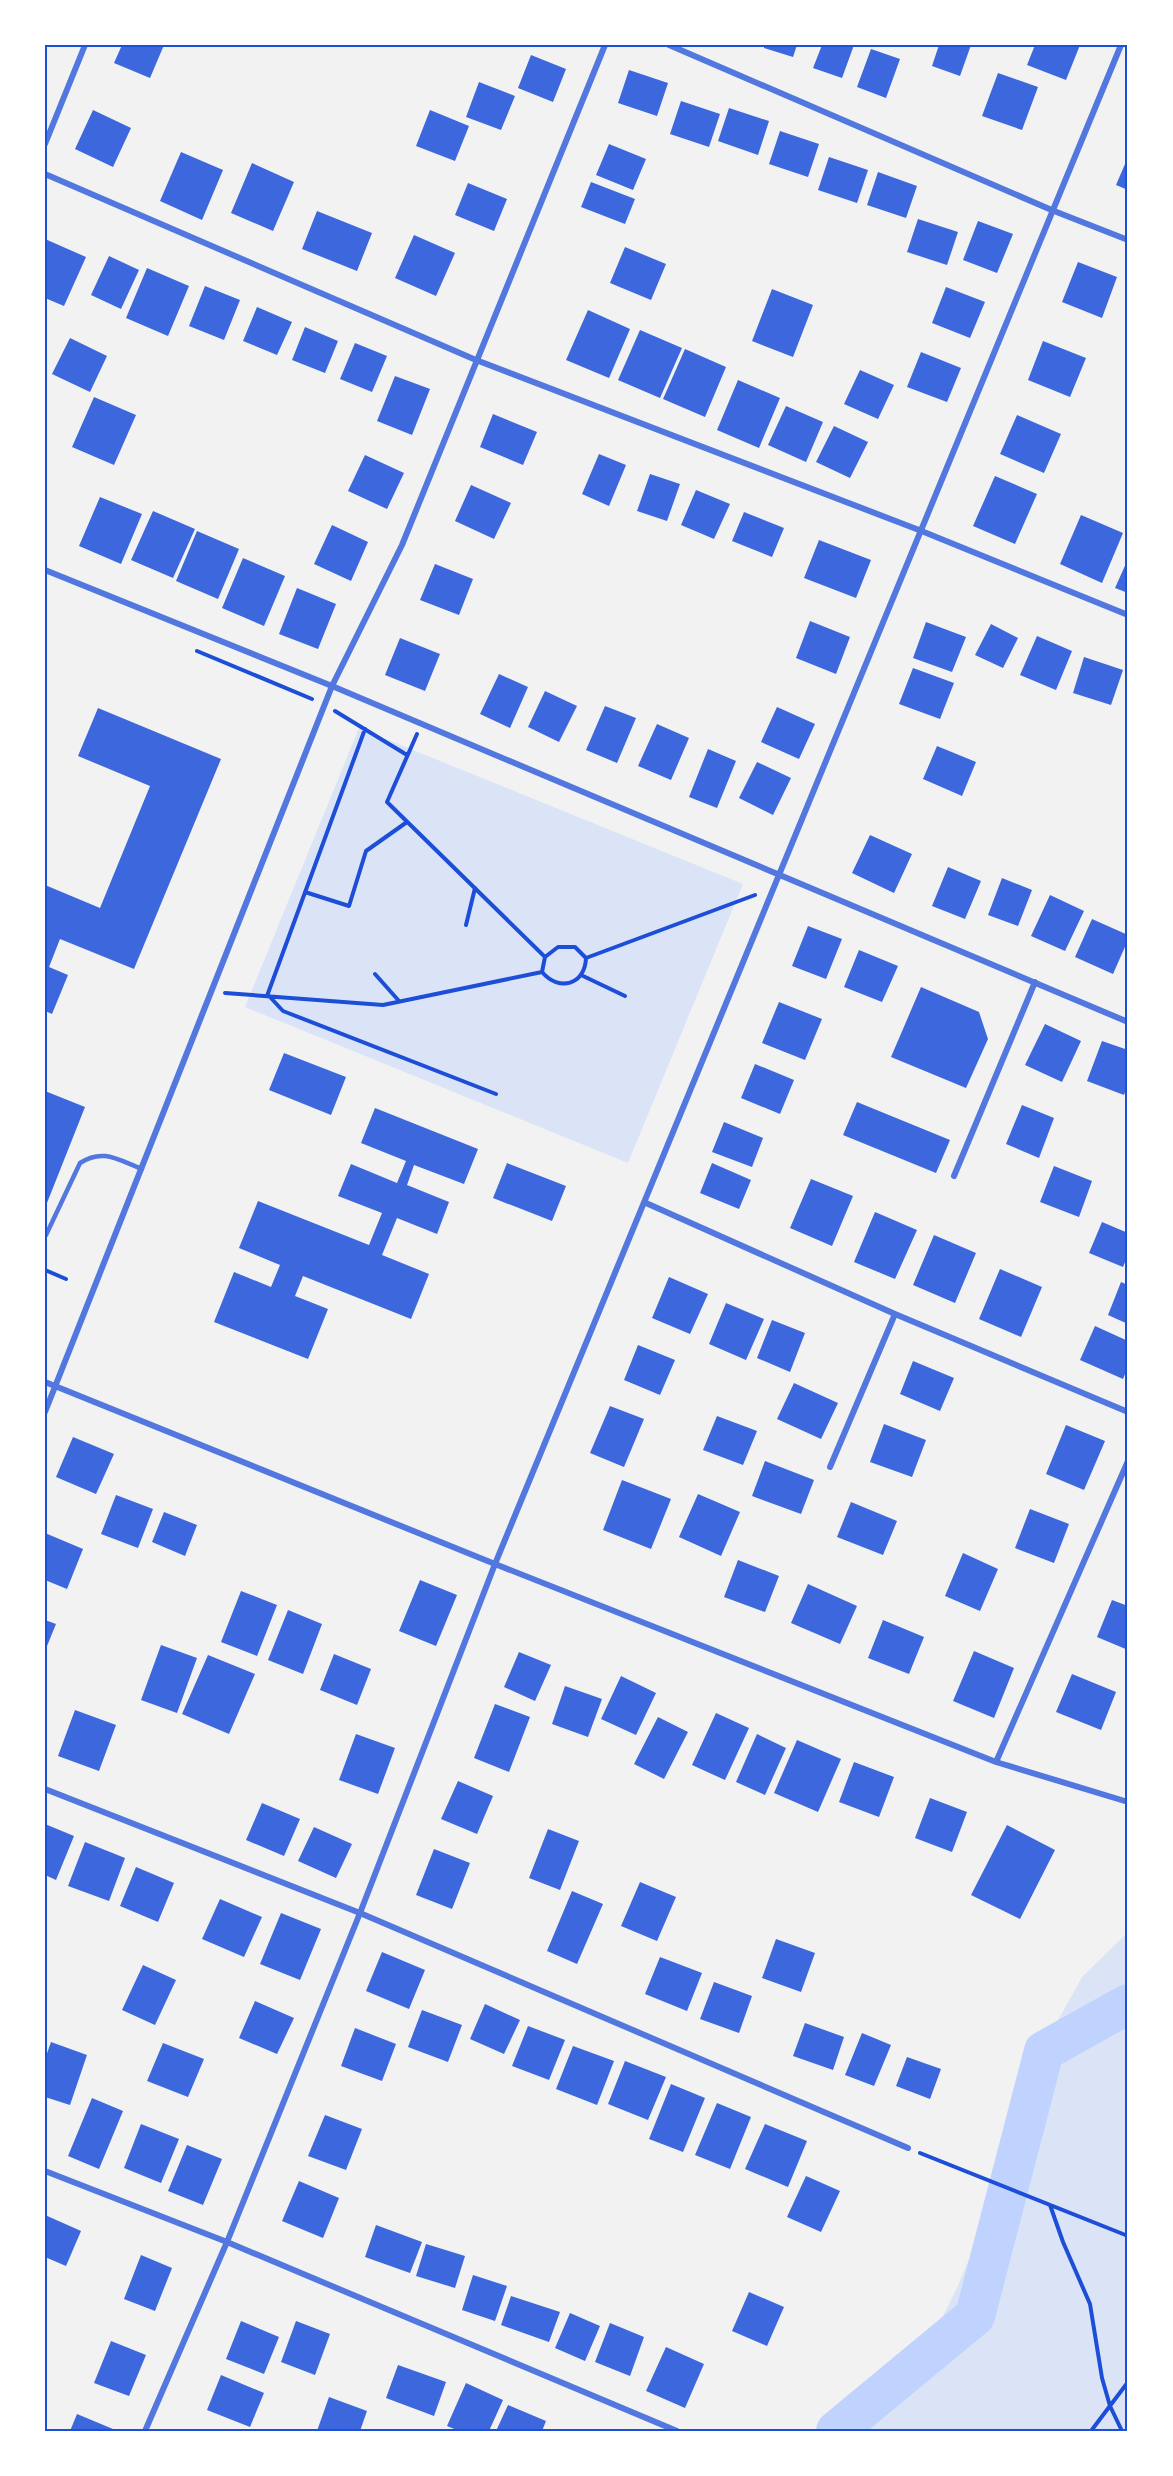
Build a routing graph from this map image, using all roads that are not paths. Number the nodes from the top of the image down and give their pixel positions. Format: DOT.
graph roads {
  1 [pos="85,45"];
  2 [pos="605,45"];
  3 [pos="669,45"];
  4 [pos="1121,45"];
  5 [pos="45,144"];
  6 [pos="45,174"];
  7 [pos="1054,211"];
  8 [pos="1128,240"];
  9 [pos="476,360"];
  10 [pos="919,530"];
  11 [pos="45,570"];
  12 [pos="1128,615"];
  13 [pos="332,686"];
  14 [pos="781,874"];
  15 [pos="1035,982"];
  16 [pos="1128,1022"];
  17 [pos="142,1169"];
  18 [pos="954,1176"];
  19 [pos="646,1203"];
  20 [pos="46,1235"];
  21 [pos="895,1314"];
  22 [pos="45,1382"];
  23 [pos="56,1387"];
  24 [pos="1128,1412"];
  25 [pos="45,1413"];
  26 [pos="1128,1461"];
  27 [pos="830,1467"];
  28 [pos="495,1564"];
  29 [pos="996,1762"];
  30 [pos="45,1789"];
  31 [pos="1128,1802"];
  32 [pos="360,1913"];
  33 [pos="908,2148"];
  34 [pos="45,2171"];
  35 [pos="227,2242"];
  36 [pos="145,2431"];
  37 [pos="677,2431"];
  1 -- 5 [label="street"];
  2 -- 9 [label="street"];
  3 -- 7 [label="street"];
  4 -- 7 [label="street"];
  6 -- 9 [label="street"];
  7 -- 8 [label="street"];
  7 -- 10 [label="street"];
  9 -- 10 [label="street"];
  9 -- 13 [label="street"];
  10 -- 12 [label="street"];
  10 -- 14 [label="street"];
  11 -- 13 [label="street"];
  13 -- 14 [label="street"];
  13 -- 17 [label="street"];
  14 -- 15 [label="street"];
  14 -- 19 [label="street"];
  15 -- 16 [label="street"];
  15 -- 18 [label="street"];
  17 -- 20 [label="lane"];
  17 -- 23 [label="street"];
  19 -- 21 [label="street"];
  19 -- 28 [label="street"];
  21 -- 24 [label="street"];
  21 -- 27 [label="street"];
  22 -- 23 [label="street"];
  23 -- 25 [label="street"];
  23 -- 28 [label="street"];
  26 -- 29 [label="street"];
  28 -- 29 [label="street"];
  28 -- 32 [label="street"];
  29 -- 31 [label="street"];
  30 -- 32 [label="street"];
  32 -- 33 [label="street"];
  32 -- 35 [label="street"];
  34 -- 35 [label="street"];
  35 -- 36 [label="street"];
  35 -- 37 [label="street"];
}
